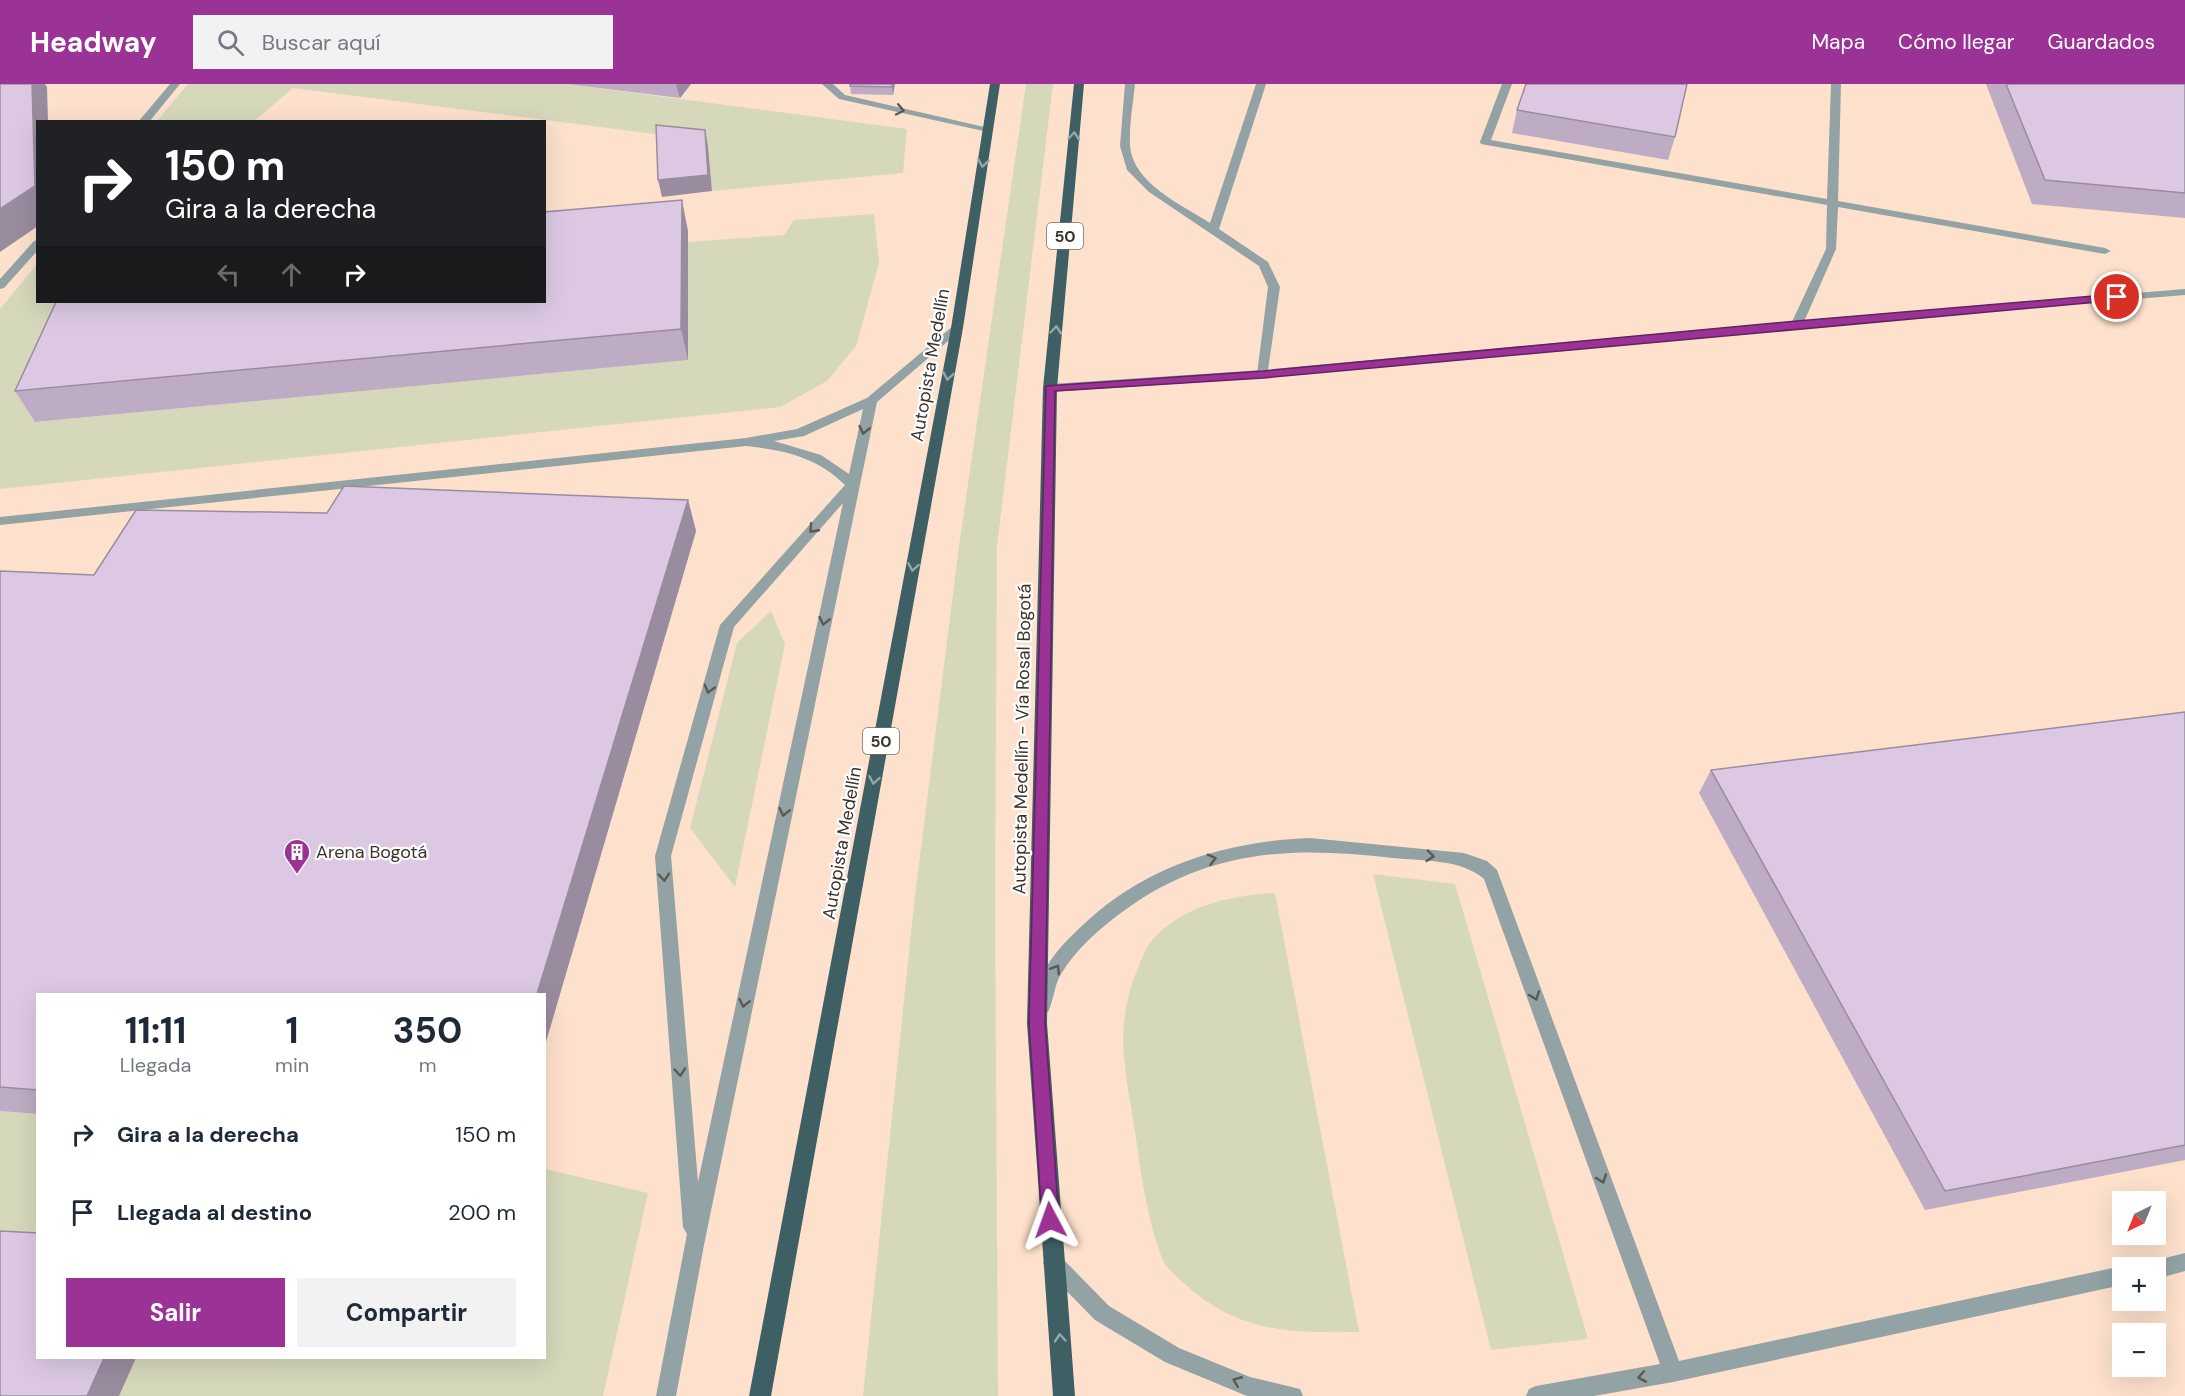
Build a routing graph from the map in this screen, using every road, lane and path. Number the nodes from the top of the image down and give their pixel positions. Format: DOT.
graph roads {
  1 [pos="175,84"];
  2 [pos="827,84"];
  3 [pos="995,84"];
  4 [pos="1079,84"];
  5 [pos="1130,84"];
  6 [pos="1261,84"];
  7 [pos="1507,84"];
  8 [pos="1836,84"];
  9 [pos="871,94"];
  10 [pos="879,106"];
  11 [pos="145,120"];
  12 [pos="988,129"];
  13 [pos="1833,204"];
  14 [pos="1213,231"];
  15 [pos="36,245"];
  16 [pos="2105,252"];
  17 [pos="0,286"];
  18 [pos="2185,292"];
  19 [pos="1797,324"];
  20 [pos="957,328"];
  21 [pos="1263,374"];
  22 [pos="1050,388"];
  23 [pos="871,401"];
  24 [pos="746,442"];
  25 [pos="852,485"];
  26 [pos="0,521"];
  27 [pos="1037,1023"];
  28 [pos="694,1245"];
  29 [pos="2185,1262"];
  30 [pos="1053,1263"];
  31 [pos="2166,1267"];
  32 [pos="2112,1278"];
  33 [pos="1673,1372"];
  34 [pos="666,1396"];
  35 [pos="760,1396"];
  36 [pos="1064,1396"];
  37 [pos="1293,1396"];
  38 [pos="1536,1396"];
  1 -- 11 [label="street"];
  2 -- 10 [label="street"];
  3 -- 12 [label="highway, Autopista Medellín / 50"];
  22 -- 4 [label="highway, Autopista Medellín - Vía Rosal Bogotá / 50, one-way"];
  5 -- 14 [label="street"];
  6 -- 14 [label="street"];
  7 -- 13 [label="street"];
  8 -- 13 [label="street"];
  9 -- 10 [label="street"];
  10 -- 12 [label="street, one-way"];
  12 -- 20 [label="highway, Autopista Medellín / 50, one-way"];
  13 -- 16 [label="street"];
  13 -- 19 [label="street"];
  14 -- 21 [label="street"];
  15 -- 17 [label="street"];
  18 -- 19 [label="street"];
  19 -- 21 [label="street"];
  20 -- 23 [label="street"];
  20 -- 35 [label="highway, Autopista Medellín / 50, one-way"];
  21 -- 22 [label="street"];
  22 -- 27 [label="highway, Autopista Medellín - Vía Rosal Bogotá / 50"];
  23 -- 24 [label="street"];
  23 -- 25 [label="street, one-way"];
  24 -- 25 [label="street"];
  24 -- 26 [label="street"];
  25 -- 28 [label="street, one-way"];
  25 -- 28 [label="street, one-way"];
  27 -- 30 [label="highway, Autopista Medellín - Vía Rosal Bogotá / 50"];
  27 -- 33 [label="street, one-way"];
  28 -- 34 [label="street"];
  29 -- 31 [label="street"];
  36 -- 30 [label="highway, Autopista Medellín - Vía Rosal Bogotá / 50, one-way"];
  37 -- 30 [label="street, one-way"];
  32 -- 33 [label="street"];
  33 -- 38 [label="street, one-way"];
}
